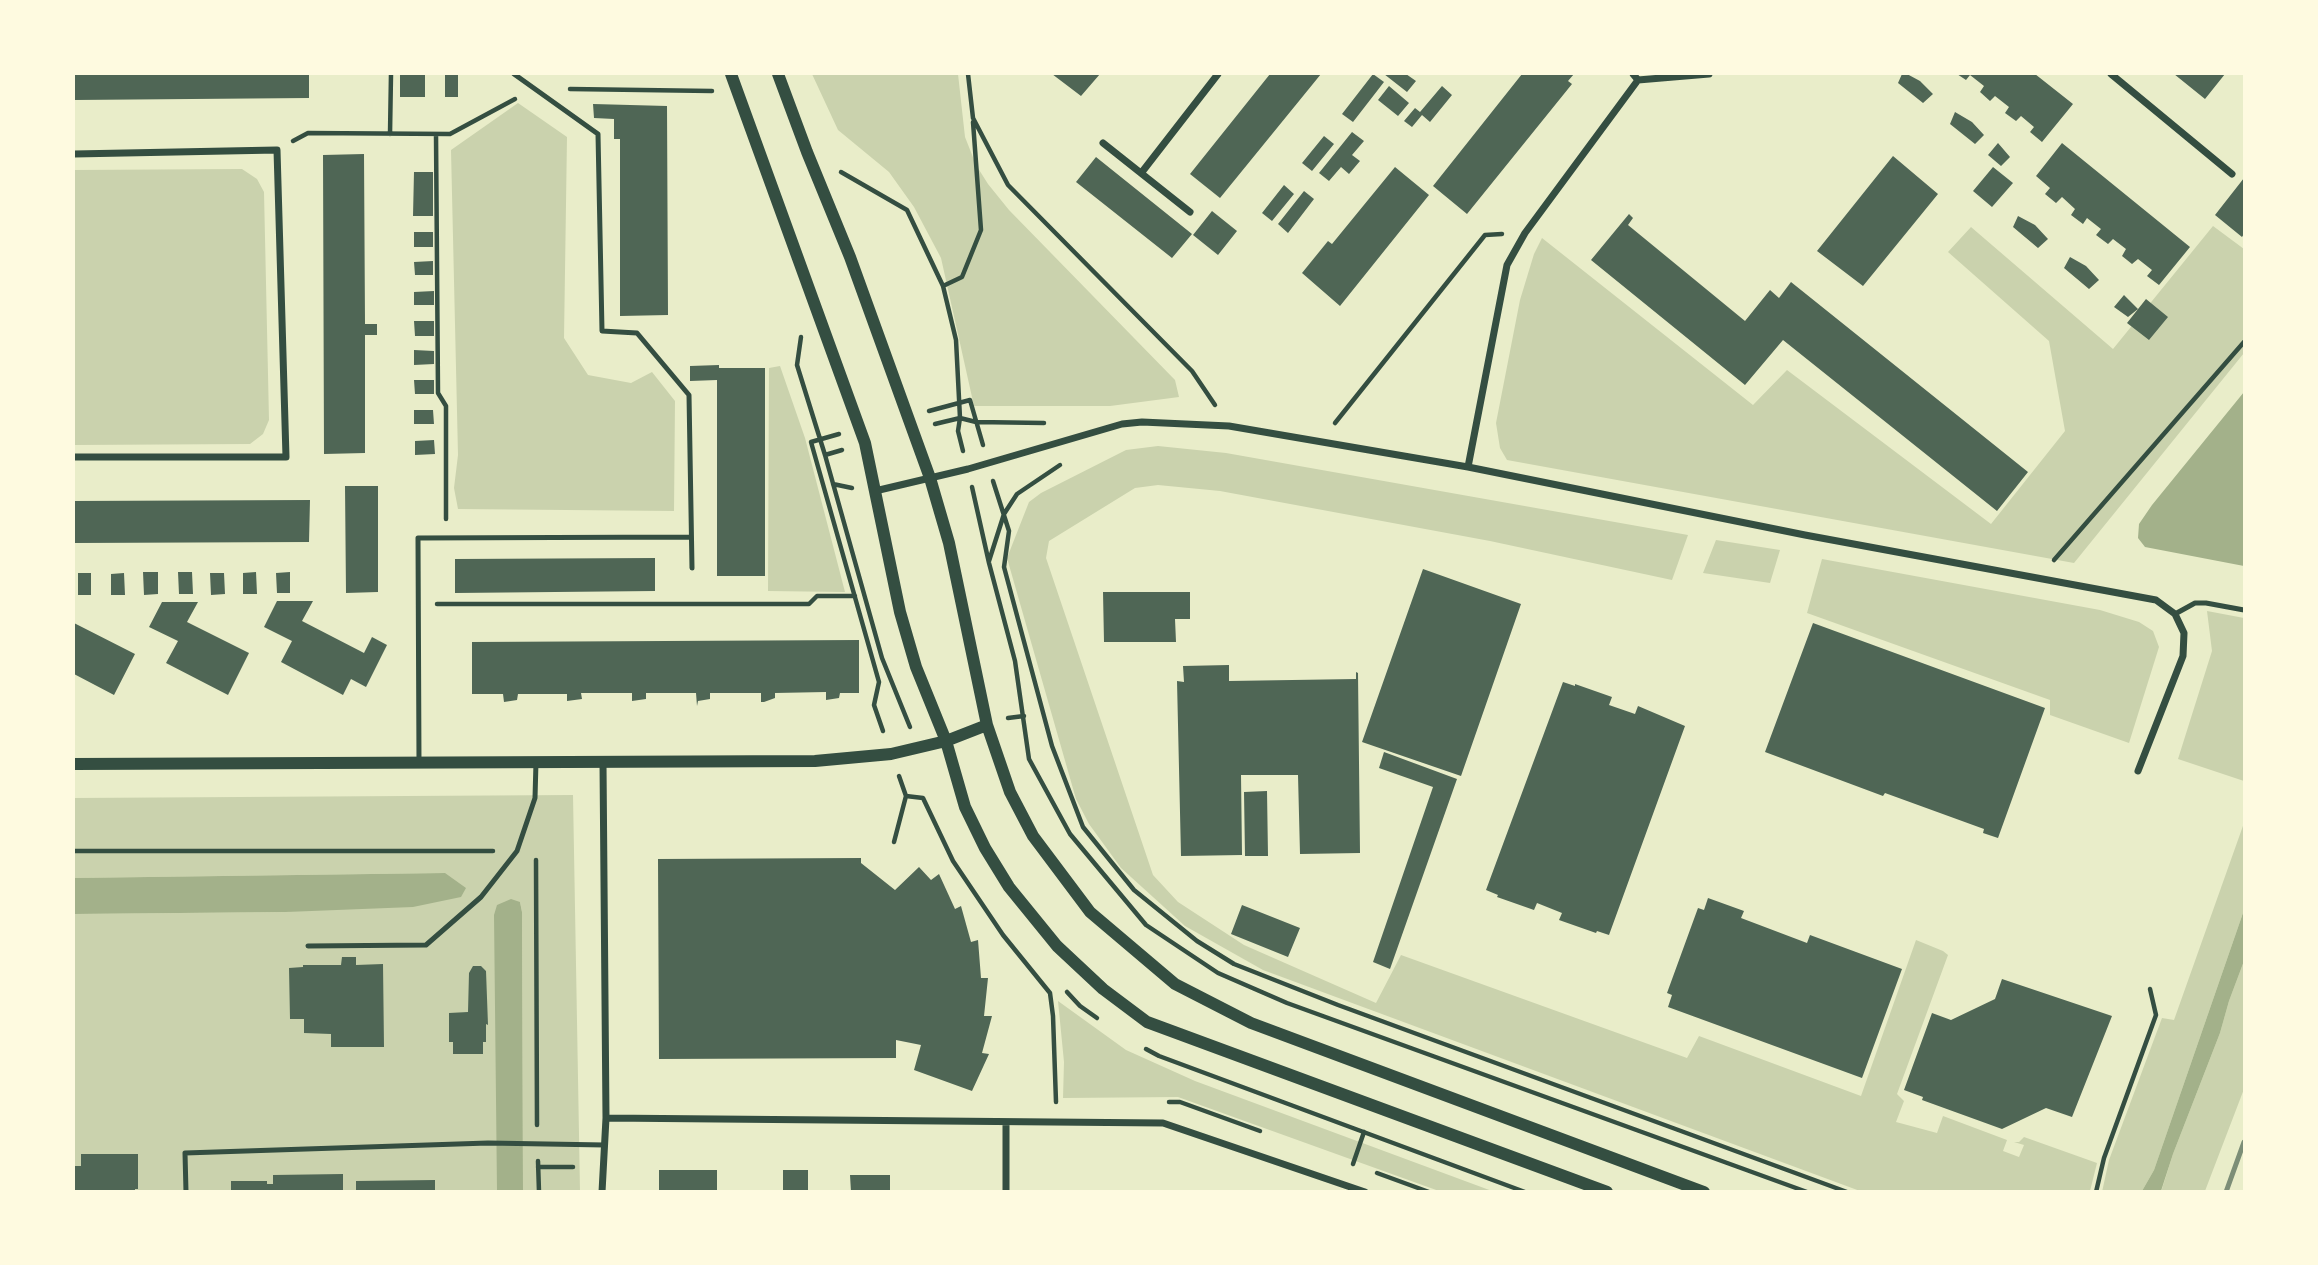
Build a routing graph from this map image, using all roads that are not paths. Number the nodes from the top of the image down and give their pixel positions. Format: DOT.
graph roads {
  1 [pos="514,74"];
  2 [pos="731,74"];
  3 [pos="778,74"];
  4 [pos="1218,74"];
  5 [pos="1709,74"];
  6 [pos="2111,74"];
  7 [pos="1636,77"];
  8 [pos="1103,143"];
  9 [pos="74,154"];
  10 [pos="1142,172"];
  11 [pos="2232,174"];
  12 [pos="1191,212"];
  13 [pos="74,457"];
  14 [pos="1468,467"];
  15 [pos="930,478"];
  16 [pos="875,491"];
  17 [pos="691,537"];
  18 [pos="692,568"];
  19 [pos="2245,610"];
  20 [pos="2175,614"];
  21 [pos="987,725"];
  22 [pos="946,741"];
  23 [pos="536,762"];
  24 [pos="419,763"];
  25 [pos="603,763"];
  26 [pos="74,764"];
  27 [pos="2138,771"];
  28 [pos="308,946"];
  29 [pos="606,1118"];
  30 [pos="1006,1123"];
  31 [pos="606,1144"];
  32 [pos="186,1192"];
  33 [pos="602,1192"];
  34 [pos="1006,1192"];
  35 [pos="1366,1192"];
  36 [pos="1607,1192"];
  37 [pos="1704,1192"];
  1 -- 17 [label="lane"];
  2 -- 16 [label="street"];
  3 -- 15 [label="street"];
  4 -- 10 [label="street"];
  5 -- 7 [label="street"];
  6 -- 11 [label="street"];
  7 -- 14 [label="street"];
  8 -- 10 [label="street"];
  9 -- 13 [label="street"];
  10 -- 12 [label="street"];
  14 -- 15 [label="street"];
  14 -- 20 [label="street"];
  15 -- 16 [label="street"];
  15 -- 21 [label="street"];
  16 -- 22 [label="street"];
  17 -- 18 [label="lane"];
  17 -- 24 [label="lane"];
  19 -- 20 [label="lane"];
  20 -- 27 [label="street"];
  21 -- 22 [label="street"];
  21 -- 37 [label="street"];
  22 -- 25 [label="street"];
  22 -- 36 [label="street"];
  23 -- 24 [label="street"];
  23 -- 25 [label="street"];
  23 -- 28 [label="lane"];
  24 -- 26 [label="street"];
  25 -- 29 [label="street"];
  29 -- 30 [label="street"];
  29 -- 31 [label="street"];
  30 -- 34 [label="street"];
  30 -- 35 [label="street"];
  31 -- 32 [label="lane"];
  31 -- 33 [label="street"];
}
